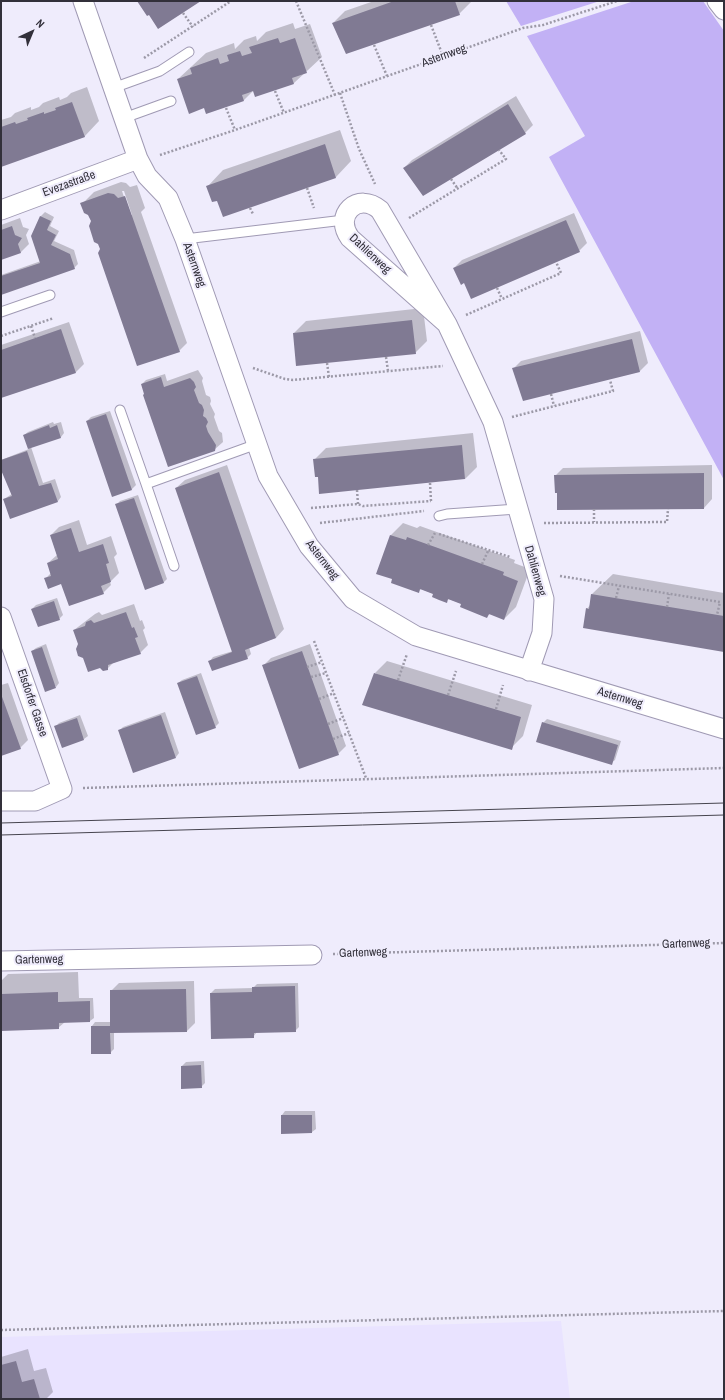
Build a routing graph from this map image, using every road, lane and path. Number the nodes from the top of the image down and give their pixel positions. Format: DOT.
graph roads {
  1 [pos="83,1"];
  2 [pos="231,1"];
  3 [pos="296,1"];
  4 [pos="617,1"];
  5 [pos="717,1"];
  6 [pos="724,10"];
  7 [pos="182,13"];
  8 [pos="431,25"];
  9 [pos="192,27"];
  10 [pos="374,45"];
  11 [pos="190,52"];
  12 [pos="443,56"];
  13 [pos="142,59"];
  14 [pos="387,76"];
  15 [pos="113,88"];
  16 [pos="275,91"];
  17 [pos="340,93"];
  18 [pos="335,95"];
  19 [pos="171,101"];
  20 [pos="226,108"];
  21 [pos="284,113"];
  22 [pos="124,118"];
  23 [pos="235,130"];
  24 [pos="499,150"];
  25 [pos="138,159"];
  26 [pos="451,179"];
  27 [pos="458,189"];
  28 [pos="1,210"];
  29 [pos="380,210"];
  30 [pos="344,220"];
  31 [pos="391,229"];
  32 [pos="184,239"];
  33 [pos="556,262"];
  34 [pos="498,288"];
  35 [pos="50,296"];
  36 [pos="502,299"];
  37 [pos="1,312"];
  38 [pos="54,318"];
  39 [pos="447,324"];
  40 [pos="31,326"];
  41 [pos="1,336"];
  42 [pos="35,338"];
  43 [pos="386,357"];
  44 [pos="227,359"];
  45 [pos="328,363"];
  46 [pos="466,364"];
  47 [pos="388,371"];
  48 [pos="329,377"];
  49 [pos="610,380"];
  50 [pos="551,394"];
  51 [pos="554,406"];
  52 [pos="120,410"];
  53 [pos="493,422"];
  54 [pos="257,444"];
  55 [pos="430,483"];
  56 [pos="146,484"];
  57 [pos="357,490"];
  58 [pos="431,501"];
  59 [pos="438,501"];
  60 [pos="358,504"];
  61 [pos="668,509"];
  62 [pos="594,510"];
  63 [pos="428,511"];
  64 [pos="439,516"];
  65 [pos="519,516"];
  66 [pos="293,518"];
  67 [pos="594,522"];
  68 [pos="433,525"];
  69 [pos="435,533"];
  70 [pos="428,545"];
  71 [pos="482,564"];
  72 [pos="174,566"];
  73 [pos="536,572"];
  74 [pos="619,586"];
  75 [pos="669,594"];
  76 [pos="616,598"];
  77 [pos="667,607"];
  78 [pos="717,615"];
  79 [pos="1,617"];
  80 [pos="414,635"];
  81 [pos="314,641"];
  82 [pos="463,650"];
  83 [pos="322,662"];
  84 [pos="510,665"];
  85 [pos="307,666"];
  86 [pos="530,671"];
  87 [pos="326,672"];
  88 [pos="311,677"];
  89 [pos="398,680"];
  90 [pos="334,693"];
  91 [pos="448,695"];
  92 [pos="319,699"];
  93 [pos="496,709"];
  94 [pos="343,718"];
  95 [pos="328,724"];
  96 [pos="724,729"];
  97 [pos="349,733"];
  98 [pos="333,739"];
  99 [pos="724,768"];
  100 [pos="366,778"];
  101 [pos="81,788"];
  102 [pos="1,801"];
  103 [pos="724,943"];
  104 [pos="312,955"];
  105 [pos="1,961"];
  106 [pos="724,1311"];
  107 [pos="1,1330"];
  1 -- 15 [label="street, Asternweg"];
  2 -- 9 [label="path"];
  3 -- 18 [label="path"];
  4 -- 12 [label="path, Asternweg"];
  5 -- 6 [label="street"];
  7 -- 9 [label="path"];
  8 -- 12 [label="path"];
  9 -- 13 [label="path"];
  10 -- 14 [label="path"];
  11 -- 15 [label="lane"];
  12 -- 14 [label="path, Asternweg"];
  14 -- 17 [label="path, Asternweg"];
  15 -- 22 [label="street, Asternweg"];
  16 -- 21 [label="path"];
  17 -- 18 [label="path, Asternweg"];
  17 -- 29 [label="path"];
  18 -- 21 [label="path, Asternweg"];
  19 -- 22 [label="lane"];
  20 -- 23 [label="path"];
  21 -- 23 [label="path, Asternweg"];
  22 -- 25 [label="street, Asternweg"];
  23 -- 25 [label="path, Asternweg"];
  24 -- 27 [label="path"];
  25 -- 28 [label="street, Evezastraße"];
  25 -- 32 [label="street, Asternweg"];
  26 -- 27 [label="path"];
  27 -- 31 [label="path"];
  29 -- 30 [label="street, Dahlienweg"];
  29 -- 31 [label="street, Dahlienweg"];
  30 -- 32 [label="lane"];
  30 -- 39 [label="street, Dahlienweg"];
  31 -- 39 [label="street, Dahlienweg"];
  32 -- 44 [label="street, Asternweg"];
  33 -- 36 [label="path"];
  34 -- 36 [label="path"];
  35 -- 37 [label="lane"];
  36 -- 39 [label="path"];
  38 -- 40 [label="path"];
  39 -- 46 [label="street, Dahlienweg"];
  40 -- 41 [label="path"];
  40 -- 42 [label="path"];
  43 -- 47 [label="path"];
  44 -- 48 [label="path"];
  44 -- 54 [label="street, Asternweg"];
  45 -- 48 [label="path"];
  46 -- 47 [label="path"];
  46 -- 53 [label="street, Dahlienweg"];
  47 -- 48 [label="path"];
  49 -- 51 [label="path"];
  50 -- 51 [label="path"];
  51 -- 53 [label="path"];
  52 -- 56 [label="lane"];
  53 -- 65 [label="street, Dahlienweg"];
  54 -- 56 [label="lane"];
  54 -- 66 [label="street, Asternweg"];
  55 -- 58 [label="path"];
  56 -- 72 [label="lane"];
  57 -- 60 [label="path"];
  58 -- 59 [label="path"];
  58 -- 60 [label="path"];
  60 -- 66 [label="path"];
  61 -- 67 [label="path"];
  62 -- 67 [label="path"];
  63 -- 66 [label="path"];
  64 -- 65 [label="lane"];
  65 -- 67 [label="path"];
  65 -- 73 [label="street, Dahlienweg"];
  66 -- 80 [label="street, Asternweg"];
  68 -- 69 [label="path"];
  69 -- 70 [label="path"];
  69 -- 71 [label="path"];
  73 -- 74 [label="path"];
  73 -- 86 [label="street, Dahlienweg"];
  74 -- 75 [label="path"];
  74 -- 76 [label="path"];
  75 -- 77 [label="path"];
  75 -- 78 [label="path"];
  79 -- 102 [label="street, Elsdorfer Gasse"];
  80 -- 82 [label="street, Asternweg"];
  80 -- 89 [label="path"];
  81 -- 83 [label="path"];
  82 -- 84 [label="street, Asternweg"];
  82 -- 91 [label="path"];
  83 -- 85 [label="path"];
  83 -- 87 [label="path"];
  84 -- 86 [label="street, Asternweg"];
  84 -- 93 [label="path"];
  86 -- 96 [label="street, Asternweg"];
  87 -- 88 [label="path"];
  87 -- 90 [label="path"];
  90 -- 92 [label="path"];
  90 -- 94 [label="path"];
  94 -- 95 [label="path"];
  94 -- 97 [label="path"];
  97 -- 98 [label="path"];
  97 -- 100 [label="path"];
  99 -- 100 [label="path"];
  100 -- 101 [label="path"];
  103 -- 104 [label="path, Gartenweg"];
  104 -- 105 [label="street, Gartenweg"];
  106 -- 107 [label="path"];
}
